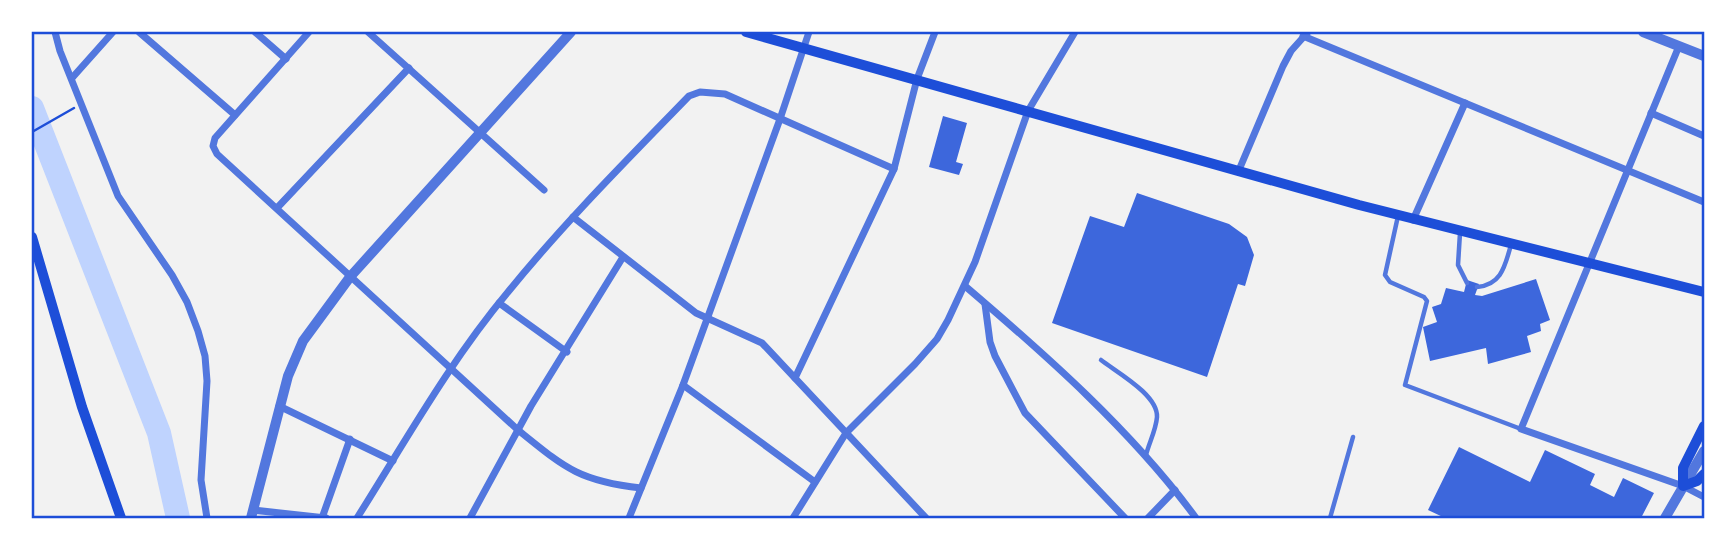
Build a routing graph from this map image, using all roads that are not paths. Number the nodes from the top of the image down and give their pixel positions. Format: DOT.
graph roads {
  1 [pos="55,32"];
  2 [pos="113,32"];
  3 [pos="139,32"];
  4 [pos="255,32"];
  5 [pos="309,32"];
  6 [pos="368,32"];
  7 [pos="571,32"];
  8 [pos="746,32"];
  9 [pos="809,32"];
  10 [pos="935,32"];
  11 [pos="1075,32"];
  12 [pos="1643,32"];
  13 [pos="1305,34"];
  14 [pos="1679,46"];
  15 [pos="804,48"];
  16 [pos="1704,56"];
  17 [pos="286,59"];
  18 [pos="409,68"];
  19 [pos="72,78"];
  20 [pos="917,79"];
  21 [pos="1465,103"];
  22 [pos="1028,111"];
  23 [pos="1651,113"];
  24 [pos="235,115"];
  25 [pos="780,119"];
  26 [pos="478,133"];
  27 [pos="1704,136"];
  28 [pos="894,169"];
  29 [pos="1239,170"];
  30 [pos="1627,170"];
  31 [pos="544,190"];
  32 [pos="1704,202"];
  33 [pos="277,208"];
  34 [pos="1398,216"];
  35 [pos="573,217"];
  36 [pos="1413,220"];
  37 [pos="1461,232"];
  38 [pos="32,237"];
  39 [pos="1511,244"];
  40 [pos="624,257"];
  41 [pos="1588,264"];
  42 [pos="350,276"];
  43 [pos="1466,283"];
  44 [pos="965,286"];
  45 [pos="1477,287"];
  46 [pos="1704,292"];
  47 [pos="499,303"];
  48 [pos="985,303"];
  49 [pos="707,318"];
  50 [pos="566,352"];
  51 [pos="1101,360"];
  52 [pos="452,368"];
  53 [pos="795,378"];
  54 [pos="683,384"];
  55 [pos="279,407"];
  56 [pos="1704,426"];
  57 [pos="1521,429"];
  58 [pos="518,430"];
  59 [pos="846,433"];
  60 [pos="1353,437"];
  61 [pos="350,439"];
  62 [pos="1704,452"];
  63 [pos="1146,456"];
  64 [pos="393,461"];
  65 [pos="1704,474"];
  66 [pos="815,482"];
  67 [pos="1684,486"];
  68 [pos="641,488"];
  69 [pos="1175,490"];
  70 [pos="1704,497"];
  71 [pos="252,514"];
  72 [pos="297,517"];
  73 [pos="324,518"];
  74 [pos="121,519"];
  75 [pos="207,519"];
  76 [pos="357,519"];
  77 [pos="470,519"];
  78 [pos="629,519"];
  79 [pos="793,519"];
  80 [pos="926,519"];
  81 [pos="1125,519"];
  82 [pos="1148,519"];
  83 [pos="1196,519"];
  84 [pos="1330,519"];
  85 [pos="1665,519"];
  1 -- 19 [label="street"];
  2 -- 19 [label="street"];
  3 -- 24 [label="street"];
  4 -- 17 [label="street"];
  5 -- 17 [label="street"];
  6 -- 18 [label="street"];
  7 -- 26 [label="street"];
  8 -- 15 [label="main road"];
  9 -- 15 [label="street"];
  10 -- 20 [label="street"];
  11 -- 22 [label="street"];
  12 -- 14 [label="street"];
  13 -- 21 [label="street"];
  13 -- 29 [label="street"];
  14 -- 16 [label="street"];
  14 -- 23 [label="street"];
  15 -- 20 [label="main road"];
  15 -- 25 [label="street"];
  17 -- 24 [label="street"];
  18 -- 26 [label="street"];
  18 -- 33 [label="street"];
  19 -- 75 [label="street"];
  20 -- 22 [label="main road"];
  20 -- 28 [label="street"];
  21 -- 30 [label="street"];
  21 -- 36 [label="street"];
  22 -- 29 [label="main road"];
  22 -- 44 [label="street"];
  23 -- 27 [label="street"];
  23 -- 30 [label="street"];
  24 -- 33 [label="street"];
  25 -- 28 [label="street"];
  25 -- 35 [label="street"];
  25 -- 49 [label="street"];
  26 -- 31 [label="street"];
  26 -- 42 [label="street"];
  28 -- 53 [label="street"];
  29 -- 34 [label="main road"];
  30 -- 32 [label="street"];
  30 -- 41 [label="street"];
  33 -- 42 [label="street"];
  34 -- 36 [label="main road"];
  34 -- 57 [label="lane"];
  35 -- 40 [label="street"];
  35 -- 47 [label="street"];
  36 -- 37 [label="main road"];
  37 -- 39 [label="main road"];
  37 -- 43 [label="lane"];
  38 -- 74 [label="main road"];
  39 -- 41 [label="main road"];
  39 -- 45 [label="lane"];
  40 -- 49 [label="street"];
  40 -- 50 [label="street"];
  41 -- 46 [label="main road"];
  41 -- 57 [label="street"];
  42 -- 52 [label="street"];
  42 -- 55 [label="street"];
  44 -- 48 [label="street"];
  44 -- 59 [label="street"];
  47 -- 50 [label="street"];
  47 -- 52 [label="street"];
  48 -- 63 [label="street"];
  48 -- 81 [label="street"];
  49 -- 53 [label="street"];
  49 -- 54 [label="street"];
  50 -- 58 [label="street"];
  51 -- 63 [label="lane"];
  52 -- 58 [label="street"];
  52 -- 64 [label="street"];
  53 -- 59 [label="street"];
  54 -- 66 [label="street"];
  54 -- 68 [label="street"];
  55 -- 61 [label="street"];
  55 -- 71 [label="street"];
  56 -- 67 [label="main road"];
  57 -- 67 [label="street"];
  58 -- 68 [label="street"];
  58 -- 77 [label="street"];
  59 -- 66 [label="street"];
  59 -- 80 [label="street"];
  60 -- 84 [label="lane"];
  61 -- 64 [label="street"];
  61 -- 73 [label="street"];
  62 -- 67 [label="street"];
  63 -- 69 [label="street"];
  64 -- 76 [label="street"];
  65 -- 67 [label="main road"];
  66 -- 79 [label="street"];
  67 -- 70 [label="street"];
  67 -- 85 [label="street"];
  68 -- 78 [label="street"];
  69 -- 82 [label="street"];
  69 -- 83 [label="street"];
  71 -- 72 [label="street"];
  72 -- 73 [label="street"];
}
